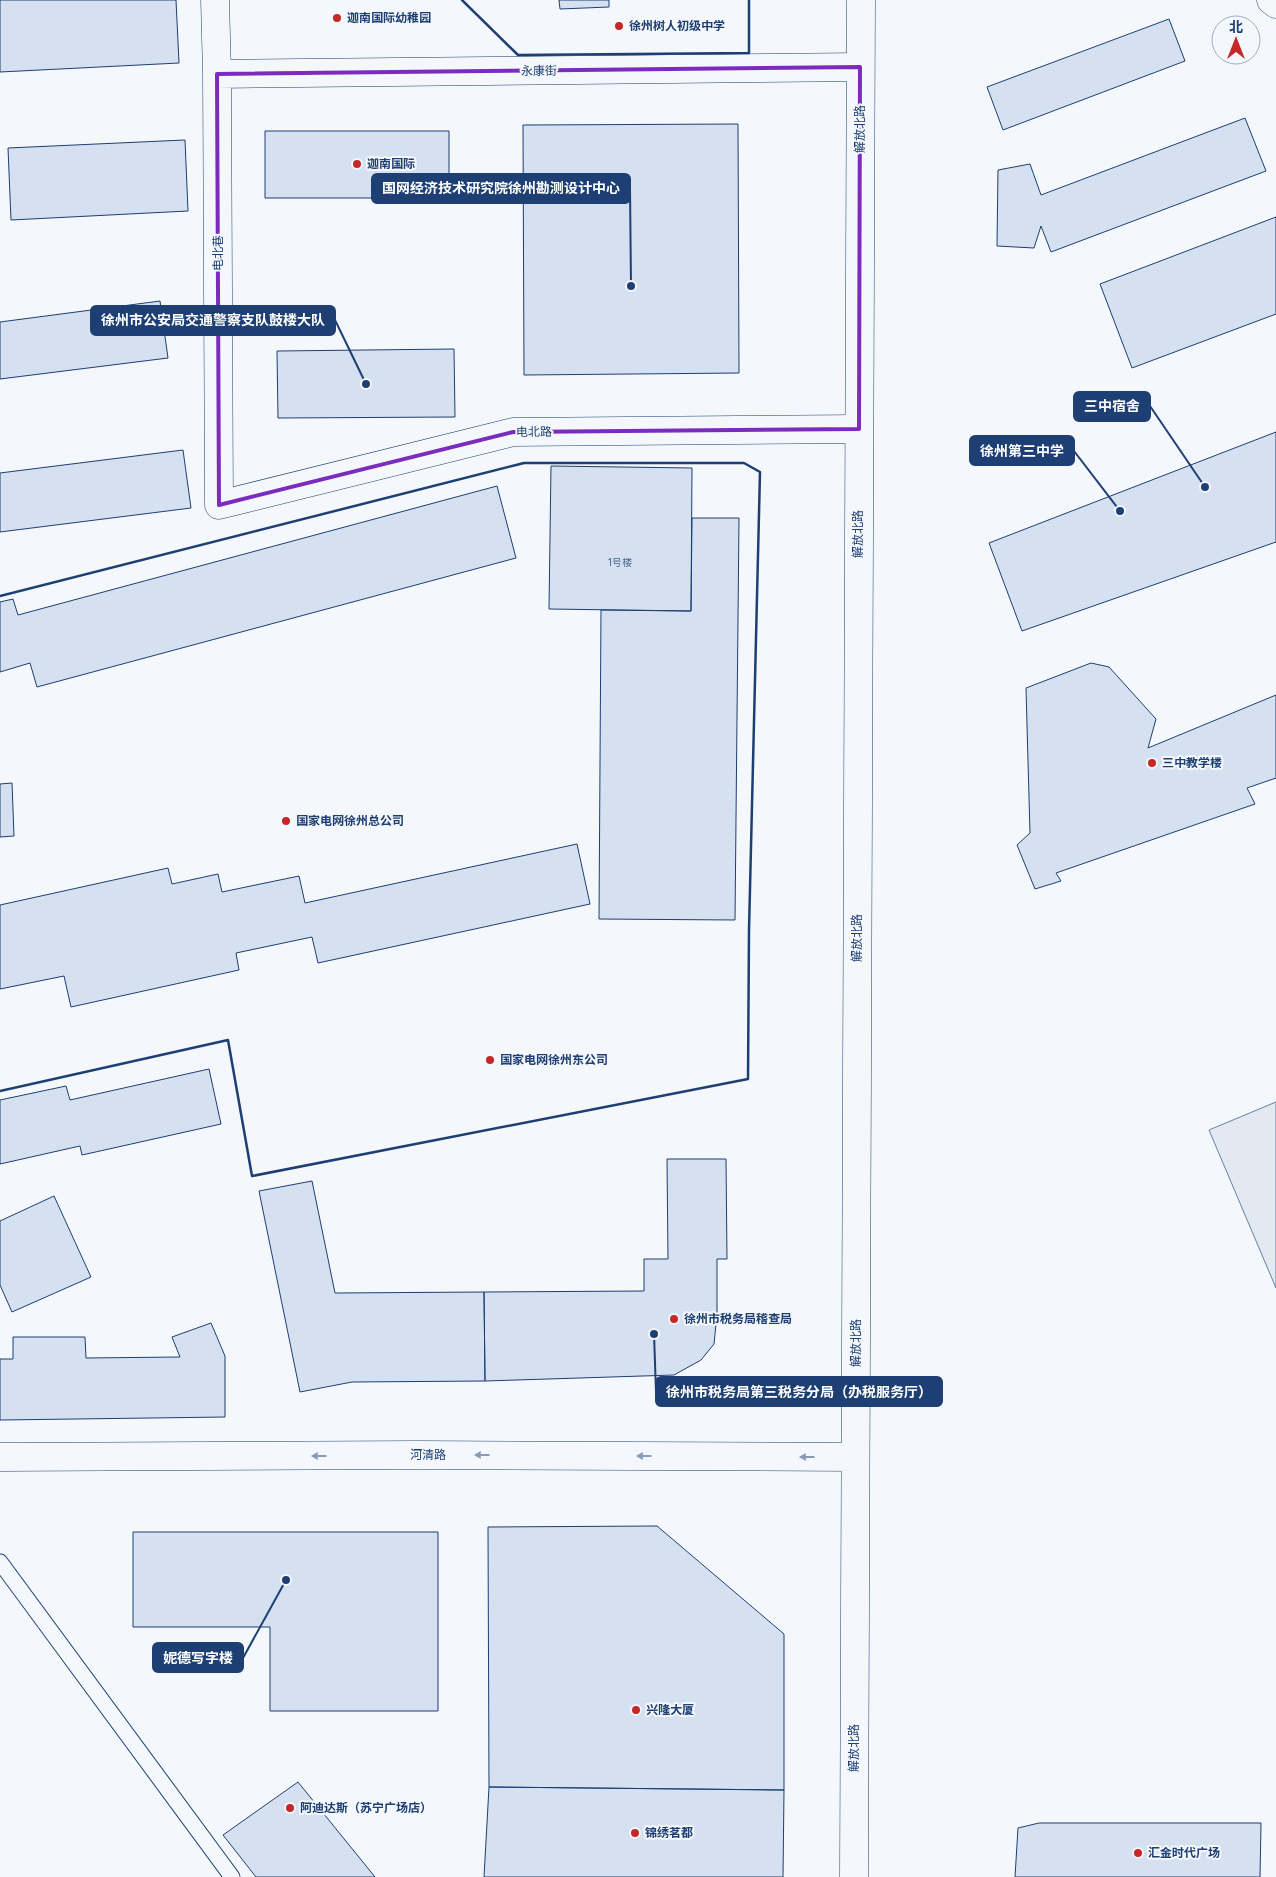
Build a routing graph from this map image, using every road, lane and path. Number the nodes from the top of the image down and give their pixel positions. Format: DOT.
graph roads {
  1 [pos="215,0"];
  2 [pos="860,0"];
  3 [pos="1271,0"];
  4 [pos="1276,4"];
  5 [pos="860,67"];
  6 [pos="217,74"];
  7 [pos="859,429"];
  8 [pos="218,505"];
  9 [pos="856,1457"];
  10 [pos="0,1458"];
  11 [pos="0,1562"];
  12 [pos="232,1877"];
  13 [pos="854,1877"];
  1 -- 6 [label="street, 电北巷"];
  2 -- 5 [label="street, 解放北路"];
  3 -- 4 [label="street"];
  5 -- 6 [label="street, 永康街"];
  5 -- 7 [label="street, 解放北路"];
  6 -- 8 [label="street, 电北巷"];
  7 -- 8 [label="street, 电北路"];
  7 -- 9 [label="street, 解放北路"];
  9 -- 10 [label="street, 河清路, one-way"];
  9 -- 13 [label="street, 解放北路"];
  11 -- 12 [label="lane"];
}
